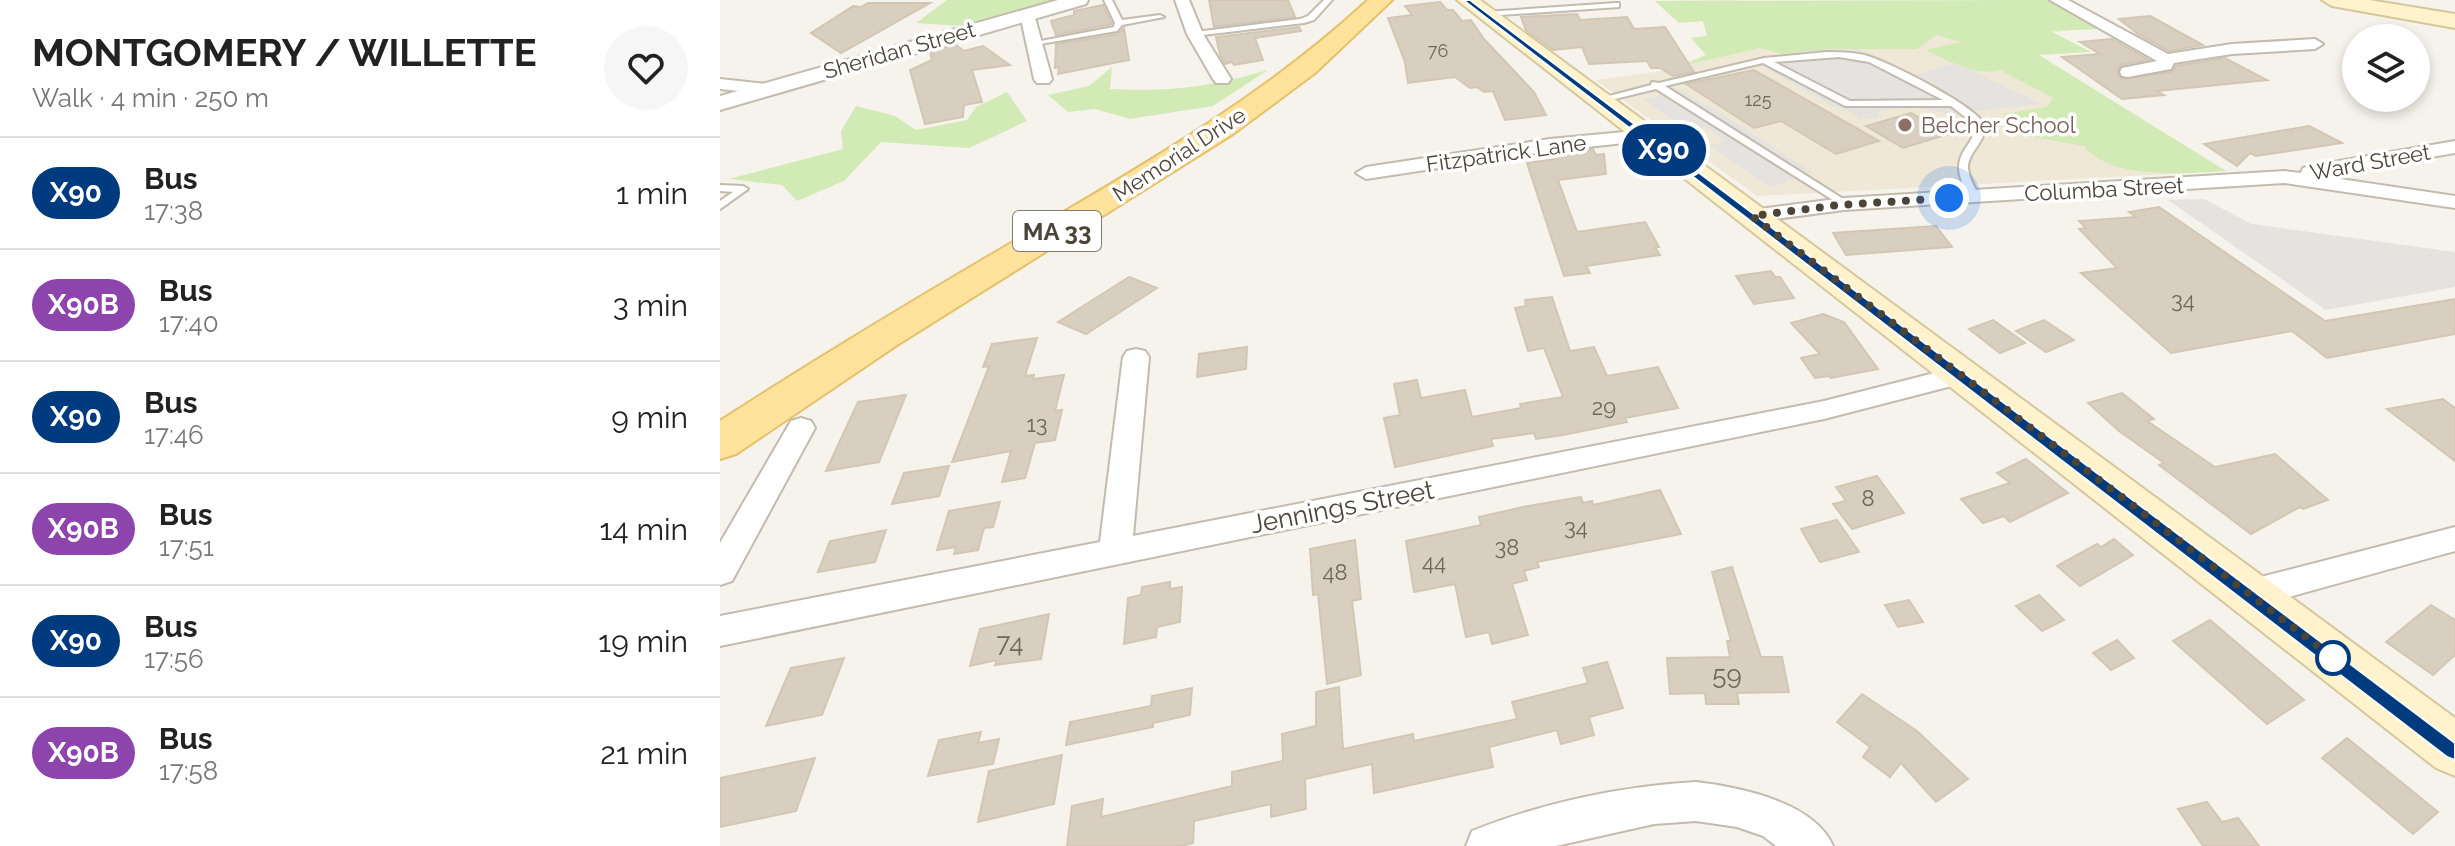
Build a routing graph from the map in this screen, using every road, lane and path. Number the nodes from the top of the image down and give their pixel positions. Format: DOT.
graph roads {
  1 [pos="1079,0"];
  2 [pos="1108,0"];
  3 [pos="1182,0"];
  4 [pos="1328,0"];
  5 [pos="1359,0"];
  6 [pos="1381,0"];
  7 [pos="2057,0"];
  8 [pos="2332,0"];
  9 [pos="1474,5"];
  10 [pos="1616,5"];
  11 [pos="2455,13"];
  12 [pos="1027,14"];
  13 [pos="1160,17"];
  14 [pos="2432,17"];
  15 [pos="2455,21"];
  16 [pos="1119,23"];
  17 [pos="1195,34"];
  18 [pos="1034,43"];
  19 [pos="2315,44"];
  20 [pos="2166,59"];
  21 [pos="1764,60"];
  22 [pos="2128,72"];
  23 [pos="1043,79"];
  24 [pos="1222,79"];
  25 [pos="720,84"];
  26 [pos="1655,84"];
  27 [pos="766,89"];
  28 [pos="1598,100"];
  29 [pos="720,103"];
  30 [pos="1953,103"];
  31 [pos="1645,136"];
  32 [pos="2455,147"];
  33 [pos="1366,173"];
  34 [pos="2284,177"];
  35 [pos="720,188"];
  36 [pos="1975,197"];
  37 [pos="2455,202"];
  38 [pos="1844,204"];
  39 [pos="720,206"];
  40 [pos="1752,216"];
  41 [pos="1136,357"];
  42 [pos="1962,375"];
  43 [pos="720,407"];
  44 [pos="801,428"];
  45 [pos="720,443"];
  46 [pos="2455,539"];
  47 [pos="1115,554"];
  48 [pos="720,572"];
  49 [pos="2249,594"];
  50 [pos="720,631"];
  51 [pos="2455,750"];
  52 [pos="1487,846"];
  53 [pos="1812,846"];
  1 -- 12 [label="street, Sheridan Street"];
  2 -- 16 [label="lane"];
  3 -- 17 [label="street"];
  4 -- 17 [label="lane"];
  5 -- 43 [label="main road, Memorial Drive / MA 33"];
  6 -- 45 [label="main road, Memorial Drive / MA 33"];
  7 -- 20 [label="street"];
  8 -- 14 [label="main road"];
  9 -- 10 [label="lane"];
  9 -- 28 [label="main road"];
  11 -- 14 [label="street"];
  12 -- 18 [label="street"];
  12 -- 27 [label="street, Sheridan Street"];
  13 -- 16 [label="lane"];
  14 -- 15 [label="main road"];
  16 -- 18 [label="lane"];
  17 -- 24 [label="street"];
  18 -- 23 [label="street"];
  19 -- 20 [label="street"];
  20 -- 22 [label="street"];
  21 -- 26 [label="lane"];
  21 -- 30 [label="lane"];
  21 -- 30 [label="lane"];
  25 -- 27 [label="street"];
  26 -- 28 [label="lane"];
  26 -- 38 [label="lane"];
  27 -- 29 [label="street, Sheridan Street"];
  28 -- 31 [label="main road"];
  30 -- 36 [label="lane"];
  31 -- 33 [label="street, Fitzpatrick Lane"];
  31 -- 40 [label="main road"];
  32 -- 34 [label="street, Ward Street"];
  34 -- 36 [label="street, Columba Street"];
  34 -- 37 [label="street, Columba Street"];
  35 -- 39 [label="lane"];
  36 -- 38 [label="street, Columba Street"];
  38 -- 40 [label="street, Columba Street"];
  40 -- 42 [label="main road"];
  41 -- 47 [label="street"];
  42 -- 47 [label="street, Jennings Street"];
  42 -- 49 [label="main road"];
  44 -- 48 [label="street"];
  46 -- 49 [label="street"];
  47 -- 50 [label="street, Jennings Street"];
  49 -- 51 [label="main road"];
  52 -- 53 [label="street"];
}
